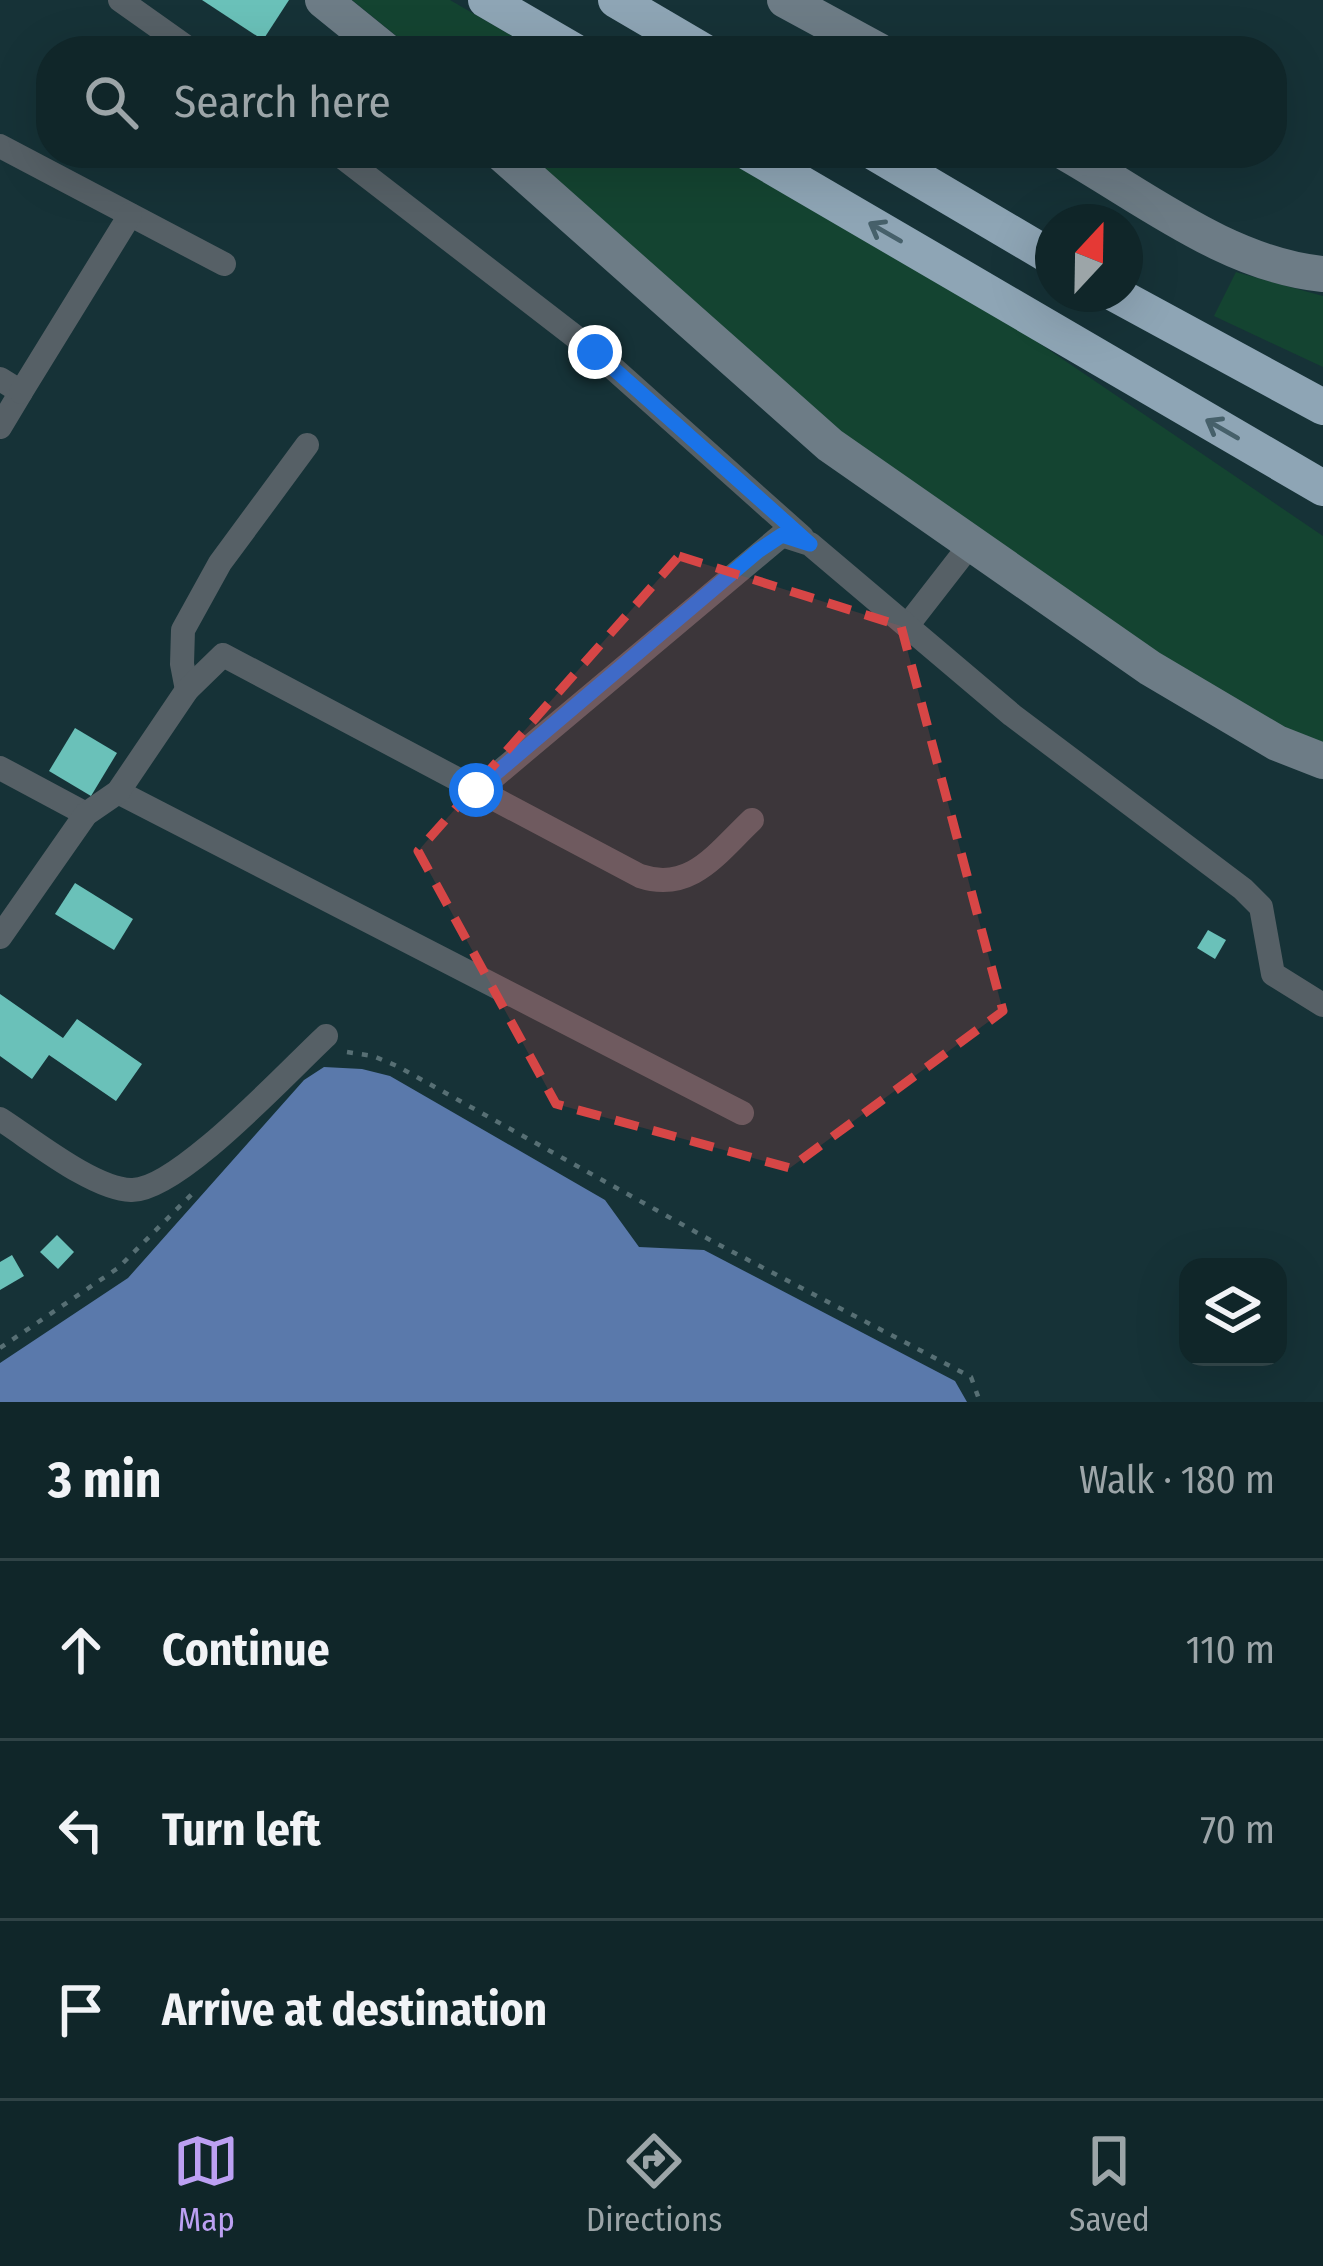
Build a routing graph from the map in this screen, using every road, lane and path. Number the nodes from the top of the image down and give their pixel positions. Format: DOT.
graph roads {
  1 [pos="120,0"];
  2 [pos="323,0"];
  3 [pos="486,0"];
  4 [pos="616,0"];
  5 [pos="785,0"];
  6 [pos="171,36"];
  7 [pos="367,36"];
  8 [pos="548,36"];
  9 [pos="677,36"];
  10 [pos="851,36"];
  11 [pos="0,146"];
  12 [pos="36,165"];
  13 [pos="41,168"];
  14 [pos="358,168"];
  15 [pos="518,168"];
  16 [pos="775,168"];
  17 [pos="900,168"];
  18 [pos="1091,168"];
  19 [pos="130,215"];
  20 [pos="1035,247"];
  21 [pos="224,264"];
  22 [pos="1323,274"];
  23 [pos="1143,309"];
  24 [pos="10,385"];
  25 [pos="1323,407"];
  26 [pos="0,428"];
  27 [pos="307,445"];
  28 [pos="1323,488"];
  29 [pos="810,544"];
  30 [pos="970,544"];
  31 [pos="907,626"];
  32 [pos="187,690"];
  33 [pos="1323,761"];
  34 [pos="0,768"];
  35 [pos="476,790"];
  36 [pos="118,792"];
  37 [pos="86,814"];
  38 [pos="752,820"];
  39 [pos="0,937"];
  40 [pos="1323,1005"];
  41 [pos="327,1045"];
  42 [pos="742,1113"];
  43 [pos="0,1119"];
  44 [pos="208,1178"];
  45 [pos="0,1348"];
  46 [pos="980,1402"];
  1 -- 6 [label="street"];
  2 -- 7 [label="street"];
  3 -- 8 [label="highway"];
  4 -- 9 [label="highway"];
  5 -- 10 [label="street"];
  11 -- 12 [label="street"];
  13 -- 19 [label="street"];
  14 -- 29 [label="street"];
  15 -- 30 [label="street"];
  28 -- 16 [label="highway, one-way"];
  17 -- 20 [label="highway"];
  18 -- 22 [label="street"];
  19 -- 21 [label="street"];
  19 -- 24 [label="street"];
  23 -- 25 [label="highway"];
  24 -- 26 [label="street"];
  27 -- 32 [label="street"];
  29 -- 31 [label="street"];
  29 -- 35 [label="street"];
  30 -- 31 [label="street"];
  30 -- 33 [label="street"];
  31 -- 40 [label="street"];
  32 -- 35 [label="street"];
  32 -- 36 [label="street"];
  34 -- 37 [label="street"];
  35 -- 38 [label="street"];
  36 -- 37 [label="street"];
  36 -- 42 [label="street"];
  37 -- 39 [label="street"];
  41 -- 43 [label="street"];
  41 -- 46 [label="path"];
  44 -- 45 [label="path"];
}
